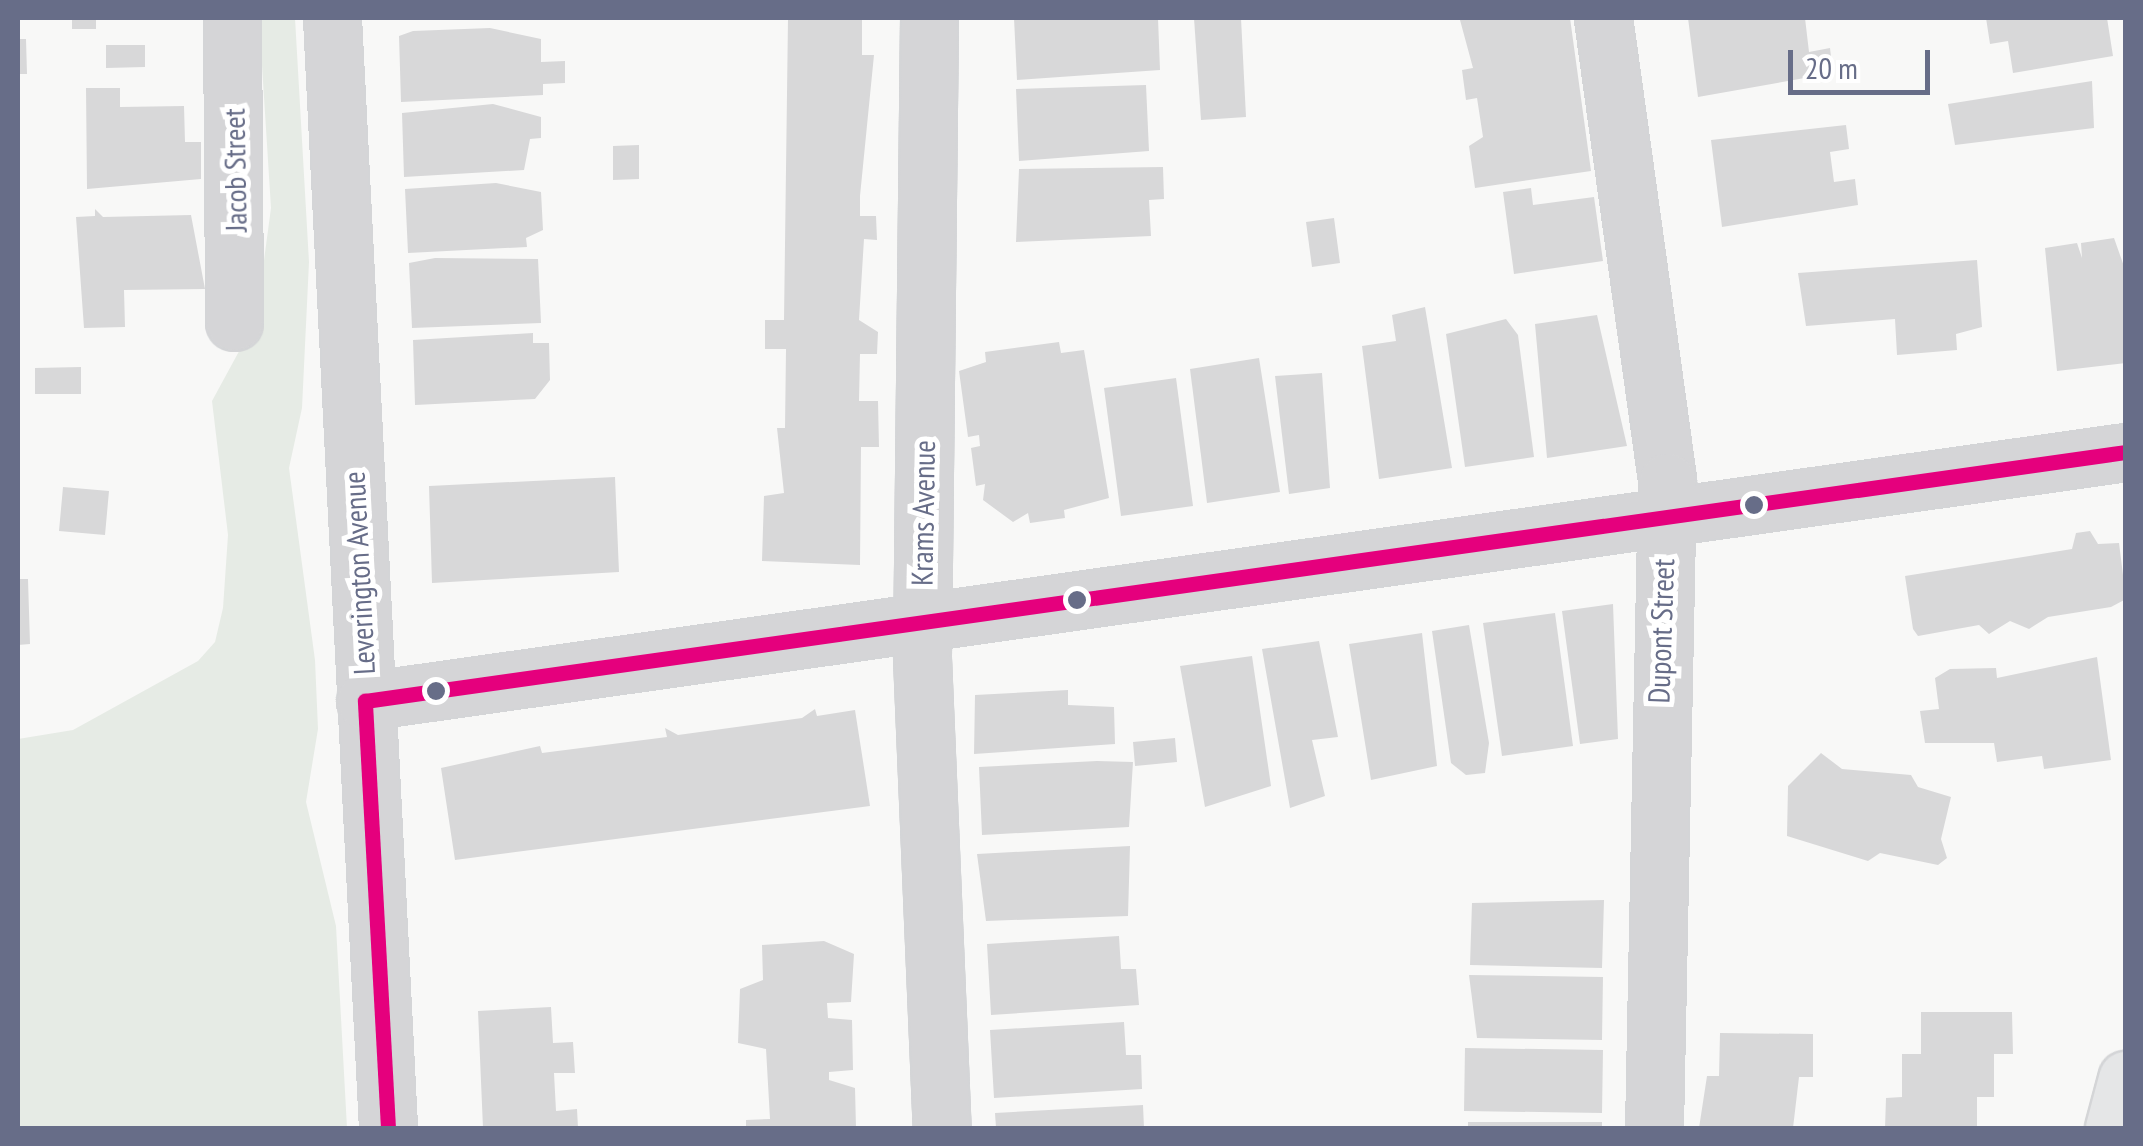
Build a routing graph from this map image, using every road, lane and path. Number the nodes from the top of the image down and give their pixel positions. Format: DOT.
graph roads {
  1 [pos="232,18"];
  2 [pos="332,18"];
  3 [pos="929,18"];
  4 [pos="1603,18"];
  5 [pos="234,322"];
  6 [pos="2126,452"];
  7 [pos="1666,518"];
  8 [pos="922,624"];
  9 [pos="365,701"];
  10 [pos="2126,1079"];
  11 [pos="388,1128"];
  12 [pos="942,1128"];
  13 [pos="1654,1128"];
  14 [pos="2113,1128"];
  1 -- 5 [label="street, Jacob Street"];
  2 -- 9 [label="street, Leverington Avenue"];
  3 -- 8 [label="street, Krams Avenue"];
  4 -- 7 [label="street, Dupont Street"];
  6 -- 7 [label="street"];
  7 -- 8 [label="street"];
  7 -- 13 [label="street, Dupont Street"];
  8 -- 9 [label="street"];
  8 -- 12 [label="street, Krams Avenue"];
  9 -- 11 [label="street, Leverington Avenue"];
  10 -- 14 [label="main road"];
}
